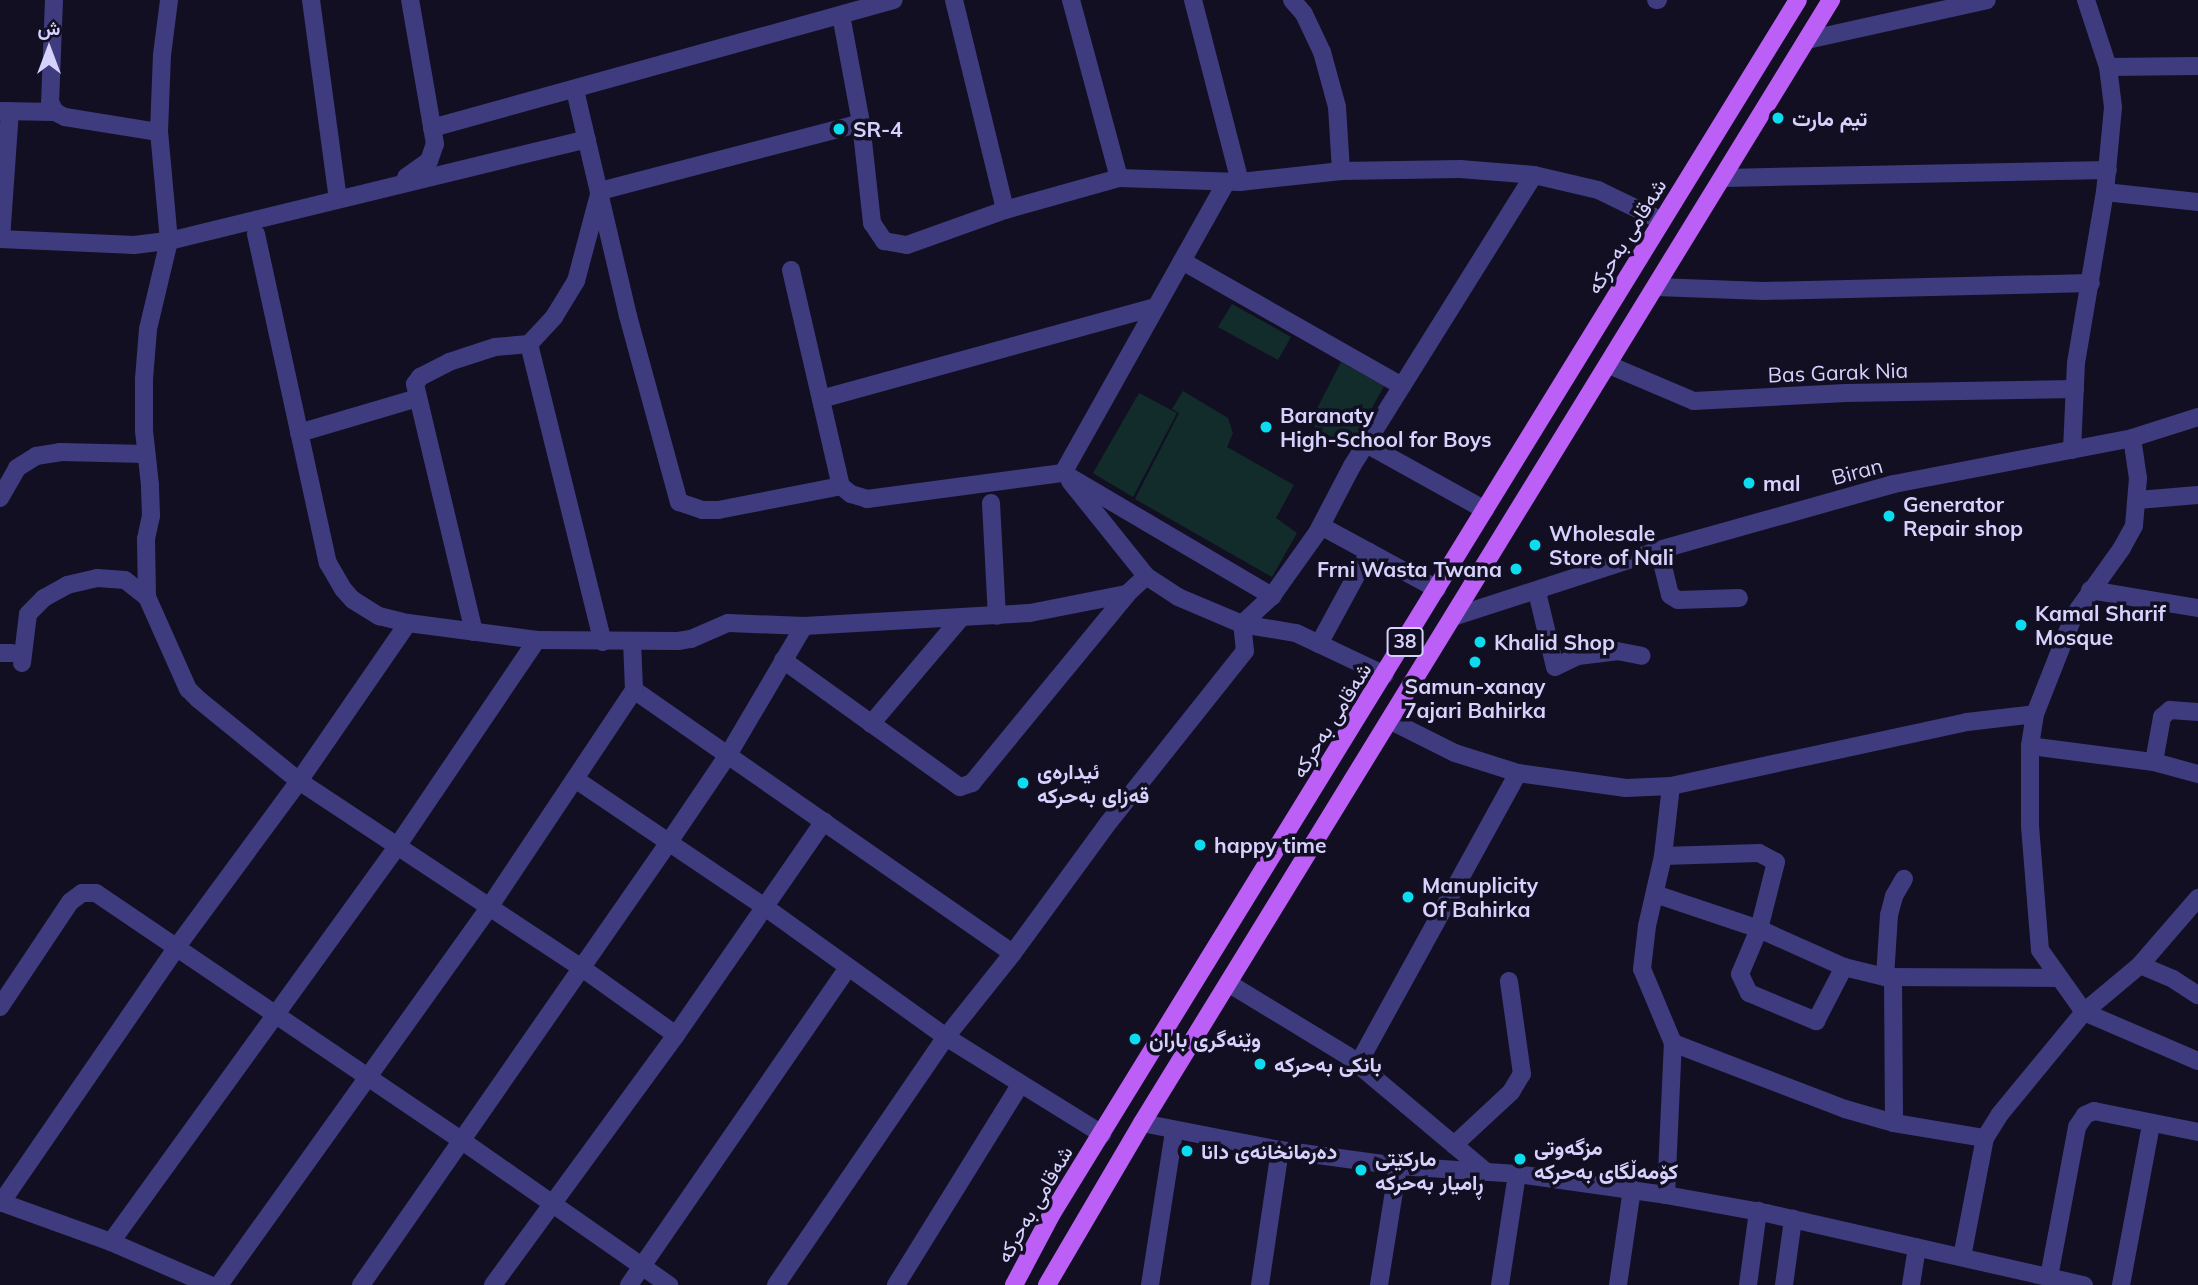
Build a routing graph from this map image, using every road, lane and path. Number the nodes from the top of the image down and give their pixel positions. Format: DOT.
graph roads {
  1 [pos="54,0"];
  2 [pos="171,0"];
  3 [pos="311,0"];
  4 [pos="410,0"];
  5 [pos="894,0"];
  6 [pos="954,0"];
  7 [pos="1071,0"];
  8 [pos="1193,0"];
  9 [pos="1292,0"];
  10 [pos="1798,0"];
  11 [pos="1831,0"];
  12 [pos="1987,0"];
  13 [pos="2086,0"];
  14 [pos="841,15"];
  15 [pos="1807,40"];
  16 [pos="2198,66"];
  17 [pos="2108,67"];
  18 [pos="575,90"];
  19 [pos="5,111"];
  20 [pos="55,112"];
  21 [pos="861,123"];
  22 [pos="432,128"];
  23 [pos="159,132"];
  24 [pos="587,139"];
  25 [pos="2108,170"];
  26 [pos="1341,172"];
  27 [pos="1534,175"];
  28 [pos="1119,178"];
  29 [pos="1724,178"];
  30 [pos="1233,182"];
  31 [pos="391,186"];
  32 [pos="600,191"];
  33 [pos="2105,192"];
  34 [pos="338,199"];
  35 [pos="2198,202"];
  36 [pos="1005,210"];
  37 [pos="1662,221"];
  38 [pos="256,234"];
  39 [pos="1,239"];
  40 [pos="169,241"];
  41 [pos="1182,261"];
  42 [pos="791,270"];
  43 [pos="2091,283"];
  44 [pos="1657,287"];
  45 [pos="1156,307"];
  46 [pos="529,344"];
  47 [pos="1609,365"];
  48 [pos="1402,386"];
  49 [pos="2075,389"];
  50 [pos="418,398"];
  51 [pos="821,399"];
  52 [pos="2198,417"];
  53 [pos="299,433"];
  54 [pos="2132,438"];
  55 [pos="1366,444"];
  56 [pos="2072,450"];
  57 [pos="146,454"];
  58 [pos="1063,473"];
  59 [pos="841,486"];
  60 [pos="2198,495"];
  61 [pos="0,498"];
  62 [pos="2137,500"];
  63 [pos="991,503"];
  64 [pos="1485,510"];
  65 [pos="1321,526"];
  66 [pos="1659,550"];
  67 [pos="1369,551"];
  68 [pos="1459,551"];
  69 [pos="1483,564"];
  70 [pos="1146,576"];
  71 [pos="1437,589"];
  72 [pos="2090,590"];
  73 [pos="1537,592"];
  74 [pos="1127,594"];
  75 [pos="1272,596"];
  76 [pos="146,597"];
  77 [pos="1739,598"];
  78 [pos="2198,608"];
  79 [pos="997,616"];
  80 [pos="1453,617"];
  81 [pos="961,618"];
  82 [pos="408,623"];
  83 [pos="1241,624"];
  84 [pos="804,626"];
  85 [pos="474,632"];
  86 [pos="537,640"];
  87 [pos="632,641"];
  88 [pos="603,642"];
  89 [pos="1319,643"];
  90 [pos="11,656"];
  91 [pos="1642,656"];
  92 [pos="783,660"];
  93 [pos="1385,676"];
  94 [pos="634,690"];
  95 [pos="2198,712"];
  96 [pos="2035,714"];
  97 [pos="1391,721"];
  98 [pos="872,724"];
  99 [pos="2030,746"];
  100 [pos="727,755"];
  101 [pos="2154,762"];
  102 [pos="1518,773"];
  103 [pos="2198,774"];
  104 [pos="575,779"];
  105 [pos="299,781"];
  106 [pos="1671,786"];
  107 [pos="824,821"];
  108 [pos="669,842"];
  109 [pos="398,845"];
  110 [pos="1663,856"];
  111 [pos="1904,879"];
  112 [pos="1655,894"];
  113 [pos="2198,898"];
  114 [pos="490,906"];
  115 [pos="765,907"];
  116 [pos="1759,929"];
  117 [pos="176,948"];
  118 [pos="1013,953"];
  119 [pos="2140,965"];
  120 [pos="1843,967"];
  121 [pos="582,968"];
  122 [pos="848,968"];
  123 [pos="1889,977"];
  124 [pos="2059,978"];
  125 [pos="1509,981"];
  126 [pos="1228,983"];
  127 [pos="2198,995"];
  128 [pos="0,1007"];
  129 [pos="2084,1012"];
  130 [pos="274,1014"];
  131 [pos="677,1035"];
  132 [pos="946,1037"];
  133 [pos="1673,1043"];
  134 [pos="2198,1061"];
  135 [pos="1357,1064"];
  136 [pos="366,1078"];
  137 [pos="1020,1085"];
  138 [pos="1142,1123"];
  139 [pos="1894,1123"];
  140 [pos="2151,1124"];
  141 [pos="1174,1131"];
  142 [pos="2198,1132"];
  143 [pos="1102,1134"];
  144 [pos="1985,1138"];
  145 [pos="461,1139"];
  146 [pos="1454,1145"];
  147 [pos="1280,1150"];
  148 [pos="1398,1166"];
  149 [pos="1486,1172"];
  150 [pos="1517,1174"];
  151 [pos="1632,1189"];
  152 [pos="1665,1195"];
  153 [pos="1,1202"];
  154 [pos="553,1203"];
  155 [pos="1758,1211"];
  156 [pos="1051,1215"];
  157 [pos="1793,1219"];
  158 [pos="1079,1231"];
  159 [pos="111,1242"];
  160 [pos="1917,1247"];
  161 [pos="1962,1257"];
  162 [pos="1023,1266"];
  163 [pos="642,1267"];
  164 [pos="2038,1278"];
  165 [pos="1048,1282"];
  166 [pos="210,1285"];
  167 [pos="219,1285"];
  168 [pos="361,1285"];
  169 [pos="493,1285"];
  170 [pos="629,1285"];
  171 [pos="669,1285"];
  172 [pos="776,1285"];
  173 [pos="896,1285"];
  174 [pos="1014,1285"];
  175 [pos="1150,1285"];
  176 [pos="1260,1285"];
  177 [pos="1379,1285"];
  178 [pos="1500,1285"];
  179 [pos="1618,1285"];
  180 [pos="1748,1285"];
  181 [pos="1784,1285"];
  182 [pos="1911,1285"];
  183 [pos="2084,1285"];
  184 [pos="2121,1285"];
  1 -- 20 [label="street"];
  2 -- 23 [label="street"];
  3 -- 34 [label="street"];
  4 -- 22 [label="street"];
  5 -- 14 [label="street"];
  6 -- 36 [label="street"];
  7 -- 28 [label="street"];
  8 -- 30 [label="street"];
  9 -- 26 [label="street"];
  10 -- 37 [label="main road, شەقامی بەحرکە / 38"];
  11 -- 15 [label="main road, 38"];
  12 -- 15 [label="street"];
  13 -- 17 [label="street"];
  14 -- 18 [label="street"];
  14 -- 21 [label="street"];
  15 -- 29 [label="main road, 38"];
  16 -- 17 [label="street"];
  17 -- 25 [label="street"];
  18 -- 22 [label="street"];
  18 -- 24 [label="street"];
  19 -- 20 [label="street"];
  19 -- 39 [label="street"];
  20 -- 23 [label="street"];
  21 -- 32 [label="street"];
  21 -- 36 [label="street"];
  22 -- 31 [label="street"];
  23 -- 40 [label="street"];
  24 -- 31 [label="street"];
  24 -- 32 [label="street"];
  25 -- 29 [label="street"];
  25 -- 33 [label="street"];
  26 -- 27 [label="street"];
  26 -- 30 [label="street"];
  27 -- 37 [label="street"];
  27 -- 48 [label="street"];
  28 -- 30 [label="street"];
  28 -- 36 [label="street"];
  29 -- 44 [label="main road, 38"];
  30 -- 41 [label="street"];
  31 -- 34 [label="street"];
  32 -- 46 [label="street"];
  32 -- 59 [label="street"];
  33 -- 35 [label="street"];
  33 -- 43 [label="street"];
  34 -- 40 [label="street"];
  37 -- 64 [label="main road, شەقامی بەحرکە / 38"];
  38 -- 53 [label="street"];
  39 -- 40 [label="street"];
  40 -- 57 [label="street"];
  41 -- 45 [label="street"];
  41 -- 48 [label="street"];
  42 -- 51 [label="street"];
  43 -- 44 [label="street"];
  43 -- 49 [label="street"];
  44 -- 47 [label="main road, 38"];
  45 -- 51 [label="street"];
  45 -- 58 [label="street"];
  46 -- 50 [label="street"];
  46 -- 88 [label="street"];
  47 -- 49 [label="street, Bas Garak Nia"];
  47 -- 69 [label="main road, 38"];
  48 -- 55 [label="street"];
  49 -- 56 [label="street"];
  50 -- 53 [label="street"];
  50 -- 85 [label="street"];
  51 -- 59 [label="street"];
  52 -- 54 [label="street, Biran"];
  53 -- 82 [label="street"];
  54 -- 56 [label="street, Biran"];
  54 -- 62 [label="street"];
  55 -- 64 [label="street"];
  55 -- 65 [label="street"];
  56 -- 66 [label="street, Biran"];
  57 -- 61 [label="street"];
  57 -- 76 [label="street"];
  58 -- 59 [label="street"];
  58 -- 70 [label="street"];
  58 -- 75 [label="street"];
  60 -- 62 [label="street"];
  62 -- 72 [label="street"];
  63 -- 79 [label="street"];
  64 -- 68 [label="main road, شەقامی بەحرکە / 38"];
  65 -- 67 [label="street"];
  65 -- 75 [label="street"];
  66 -- 73 [label="street, Biran"];
  66 -- 77 [label="street"];
  67 -- 71 [label="street"];
  67 -- 89 [label="street"];
  68 -- 69 [label="main road"];
  68 -- 71 [label="main road, شەقامی بەحرکە / 38"];
  69 -- 80 [label="main road, 38"];
  70 -- 74 [label="street"];
  70 -- 83 [label="street"];
  71 -- 93 [label="main road, شەقامی بەحرکە / 38"];
  72 -- 78 [label="street"];
  72 -- 96 [label="street"];
  73 -- 80 [label="street, Biran"];
  73 -- 91 [label="street"];
  74 -- 79 [label="street"];
  74 -- 98 [label="street"];
  75 -- 83 [label="street"];
  76 -- 90 [label="street"];
  76 -- 105 [label="street"];
  79 -- 81 [label="street"];
  80 -- 97 [label="main road, 38"];
  81 -- 84 [label="street"];
  81 -- 98 [label="street"];
  82 -- 85 [label="street"];
  82 -- 105 [label="street"];
  83 -- 89 [label="street"];
  83 -- 118 [label="street"];
  84 -- 87 [label="street"];
  84 -- 92 [label="street"];
  85 -- 86 [label="street"];
  86 -- 88 [label="street"];
  86 -- 109 [label="street"];
  87 -- 88 [label="street"];
  87 -- 94 [label="street"];
  89 -- 93 [label="street"];
  92 -- 98 [label="street"];
  92 -- 100 [label="street"];
  93 -- 143 [label="main road, شەقامی بەحرکە / 38"];
  94 -- 100 [label="street"];
  94 -- 104 [label="street"];
  95 -- 101 [label="street"];
  96 -- 99 [label="street"];
  96 -- 106 [label="street"];
  97 -- 102 [label="street"];
  97 -- 126 [label="main road, 38"];
  99 -- 101 [label="street"];
  99 -- 124 [label="street"];
  100 -- 107 [label="street"];
  100 -- 108 [label="street"];
  101 -- 103 [label="street"];
  102 -- 106 [label="street"];
  102 -- 135 [label="street"];
  104 -- 108 [label="street"];
  104 -- 114 [label="street"];
  105 -- 109 [label="street"];
  105 -- 117 [label="street"];
  106 -- 110 [label="street"];
  107 -- 115 [label="street"];
  107 -- 118 [label="street"];
  108 -- 115 [label="street"];
  108 -- 121 [label="street"];
  109 -- 114 [label="street"];
  109 -- 130 [label="street"];
  110 -- 112 [label="street"];
  110 -- 116 [label="street"];
  111 -- 123 [label="street"];
  112 -- 116 [label="street"];
  112 -- 133 [label="street"];
  113 -- 119 [label="street"];
  114 -- 121 [label="street"];
  114 -- 136 [label="street"];
  115 -- 122 [label="street"];
  115 -- 131 [label="street"];
  116 -- 120 [label="street"];
  116 -- 120 [label="street"];
  117 -- 128 [label="street"];
  117 -- 130 [label="street"];
  117 -- 153 [label="street"];
  118 -- 132 [label="street"];
  119 -- 127 [label="street"];
  119 -- 129 [label="street"];
  120 -- 123 [label="street"];
  121 -- 131 [label="street"];
  121 -- 145 [label="street"];
  122 -- 132 [label="street"];
  122 -- 163 [label="street"];
  123 -- 124 [label="street"];
  123 -- 139 [label="street"];
  124 -- 129 [label="street"];
  125 -- 146 [label="street"];
  126 -- 135 [label="street"];
  126 -- 138 [label="main road, 38"];
  129 -- 134 [label="street"];
  129 -- 144 [label="street"];
  130 -- 136 [label="street"];
  130 -- 159 [label="street"];
  131 -- 154 [label="street"];
  132 -- 137 [label="street"];
  132 -- 172 [label="street"];
  133 -- 139 [label="street"];
  133 -- 152 [label="street"];
  135 -- 146 [label="street"];
  136 -- 145 [label="street"];
  136 -- 167 [label="street"];
  137 -- 143 [label="street"];
  137 -- 173 [label="street"];
  138 -- 141 [label="street"];
  138 -- 158 [label="main road, 38"];
  139 -- 144 [label="street"];
  140 -- 142 [label="street"];
  140 -- 164 [label="street"];
  140 -- 184 [label="street"];
  141 -- 147 [label="street"];
  141 -- 175 [label="street"];
  143 -- 156 [label="main road, شەقامی بەحرکە / 38"];
  144 -- 161 [label="street"];
  145 -- 154 [label="street"];
  145 -- 168 [label="street"];
  146 -- 149 [label="street"];
  147 -- 148 [label="street"];
  147 -- 176 [label="street"];
  148 -- 149 [label="street"];
  148 -- 177 [label="street"];
  149 -- 150 [label="street"];
  150 -- 151 [label="street"];
  150 -- 178 [label="street"];
  151 -- 152 [label="street"];
  151 -- 179 [label="street"];
  152 -- 155 [label="street"];
  153 -- 159 [label="street"];
  154 -- 163 [label="street"];
  154 -- 169 [label="street"];
  155 -- 157 [label="street"];
  155 -- 180 [label="street"];
  156 -- 158 [label="main road"];
  156 -- 162 [label="main road, شەقامی بەحرکە / 38"];
  157 -- 160 [label="street"];
  157 -- 181 [label="street"];
  158 -- 165 [label="main road, 38"];
  159 -- 166 [label="street"];
  160 -- 161 [label="street"];
  160 -- 182 [label="street"];
  161 -- 164 [label="street"];
  162 -- 165 [label="main road"];
  162 -- 174 [label="main road, شەقامی بەحرکە / 38"];
  163 -- 170 [label="street"];
  163 -- 171 [label="street"];
  164 -- 183 [label="street"];
}
